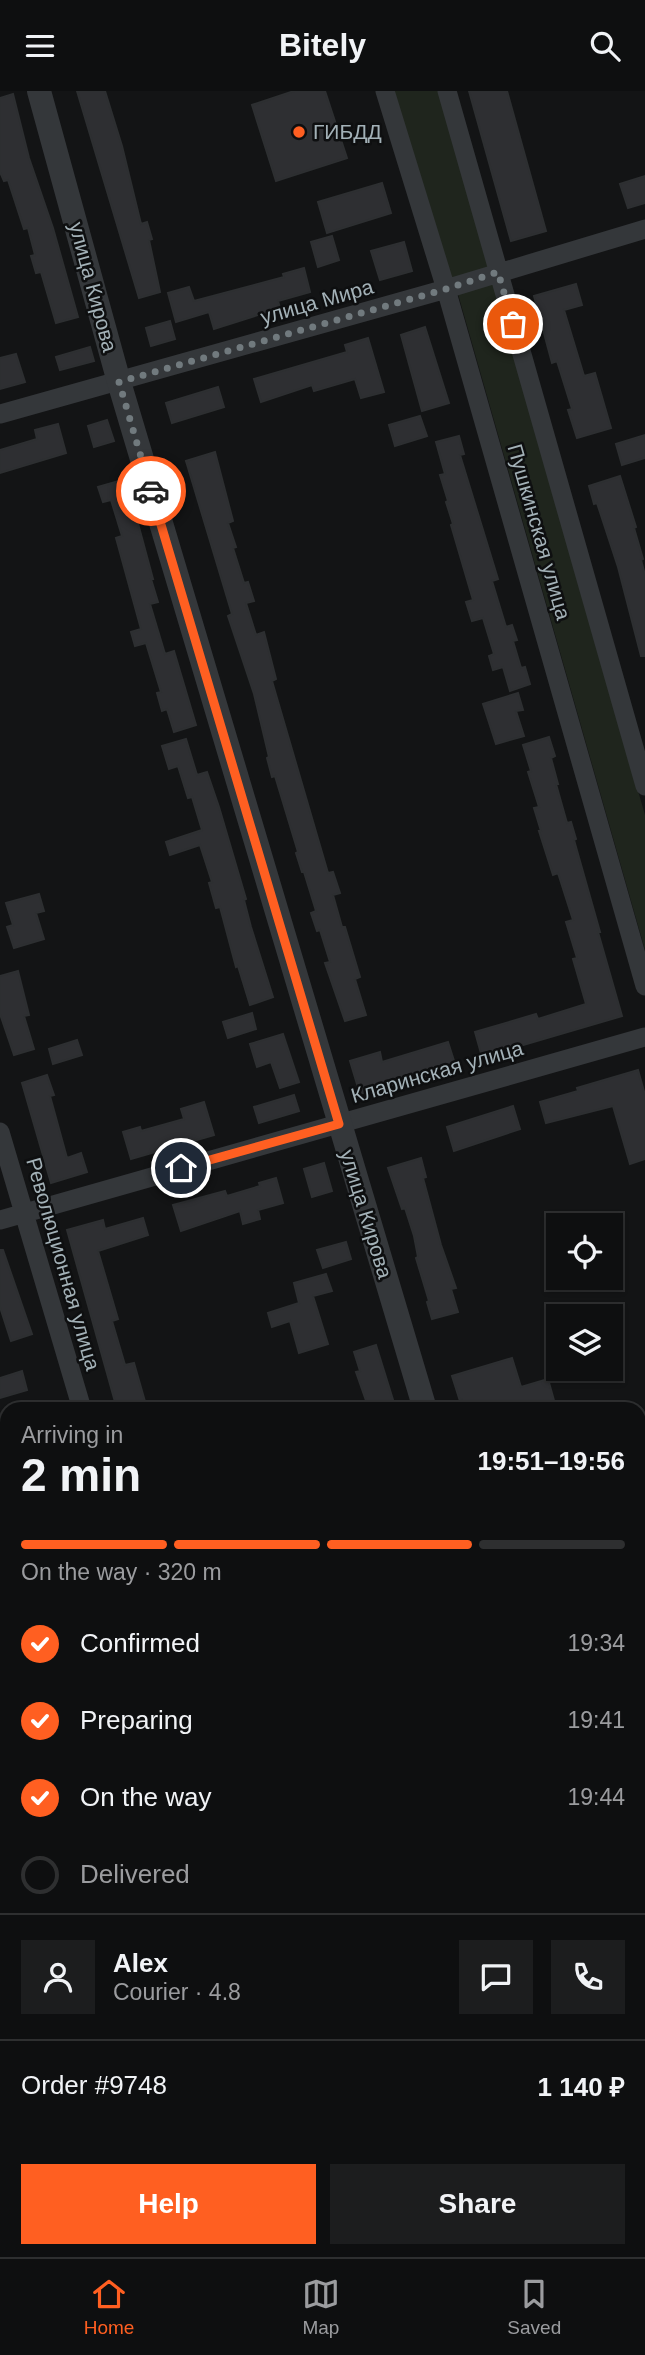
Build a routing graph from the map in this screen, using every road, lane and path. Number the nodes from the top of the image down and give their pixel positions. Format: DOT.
graph roads {
  1 [pos="39,91"];
  2 [pos="385,91"];
  3 [pos="447,91"];
  4 [pos="645,229"];
  5 [pos="498,272"];
  6 [pos="446,289"];
  7 [pos="119,382"];
  8 [pos="0,414"];
  9 [pos="645,786"];
  10 [pos="645,986"];
  11 [pos="645,1037"];
  12 [pos="339,1124"];
  13 [pos="0,1132"];
  14 [pos="24,1213"];
  15 [pos="0,1220"];
  16 [pos="80,1402"];
  17 [pos="423,1402"];
  1 -- 7 [label="street, улица Кирова"];
  2 -- 6 [label="street, Пушкинская улица"];
  3 -- 5 [label="street, Пушкинская улица"];
  4 -- 5 [label="street, улица Мира"];
  5 -- 6 [label="street, улица Мира"];
  5 -- 9 [label="street, Пушкинская улица"];
  6 -- 7 [label="street, улица Мира"];
  6 -- 10 [label="street, Пушкинская улица"];
  7 -- 8 [label="street, улица Мира"];
  7 -- 12 [label="street, улица Кирова"];
  11 -- 12 [label="street, Кларинская улица"];
  12 -- 14 [label="street, Кларинская улица"];
  12 -- 17 [label="street, улица Кирова"];
  13 -- 14 [label="street, Революционная улица"];
  14 -- 15 [label="street, Кларинская улица"];
  14 -- 16 [label="street, Революционная улица"];
}
